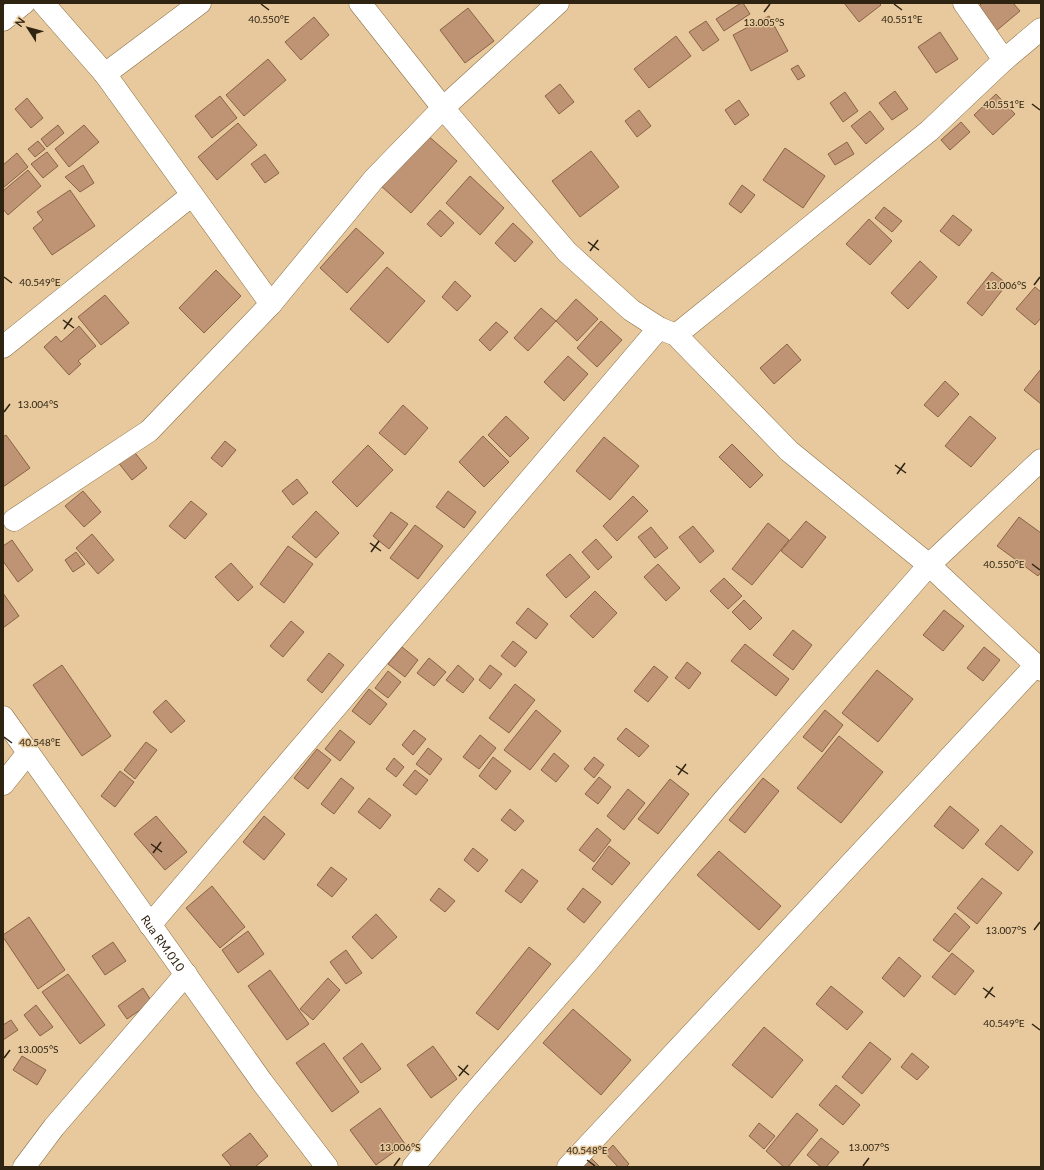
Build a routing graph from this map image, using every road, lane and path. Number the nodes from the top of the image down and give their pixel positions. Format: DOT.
graph roads {
  1 [pos="24,3"];
  2 [pos="43,3"];
  3 [pos="200,3"];
  4 [pos="360,3"];
  5 [pos="558,3"];
  6 [pos="964,3"];
  7 [pos="3,20"];
  8 [pos="1041,29"];
  9 [pos="1004,60"];
  10 [pos="105,74"];
  11 [pos="443,108"];
  12 [pos="192,195"];
  13 [pos="271,304"];
  14 [pos="667,331"];
  15 [pos="3,347"];
  16 [pos="1041,460"];
  17 [pos="14,520"];
  18 [pos="928,565"];
  19 [pos="1038,667"];
  20 [pos="3,717"];
  21 [pos="28,753"];
  22 [pos="3,784"];
  23 [pos="150,925"];
  24 [pos="186,974"];
  25 [pos="24,1167"];
  26 [pos="326,1167"];
  27 [pos="413,1167"];
  28 [pos="568,1167"];
  1 -- 7 [label="street"];
  2 -- 10 [label="street"];
  3 -- 10 [label="street"];
  4 -- 11 [label="street"];
  5 -- 11 [label="street"];
  6 -- 9 [label="street"];
  8 -- 9 [label="street"];
  9 -- 14 [label="street"];
  10 -- 12 [label="street"];
  11 -- 13 [label="street"];
  11 -- 14 [label="street"];
  12 -- 13 [label="street"];
  12 -- 15 [label="street"];
  13 -- 17 [label="street"];
  14 -- 18 [label="street"];
  14 -- 23 [label="street"];
  16 -- 18 [label="street"];
  18 -- 19 [label="street"];
  18 -- 27 [label="street"];
  19 -- 28 [label="street"];
  20 -- 21 [label="street, Rua RM.010"];
  21 -- 22 [label="street"];
  21 -- 23 [label="street, Rua RM.010"];
  23 -- 24 [label="street, Rua RM.010"];
  24 -- 25 [label="street"];
  24 -- 26 [label="street, Rua RM.010"];
}
